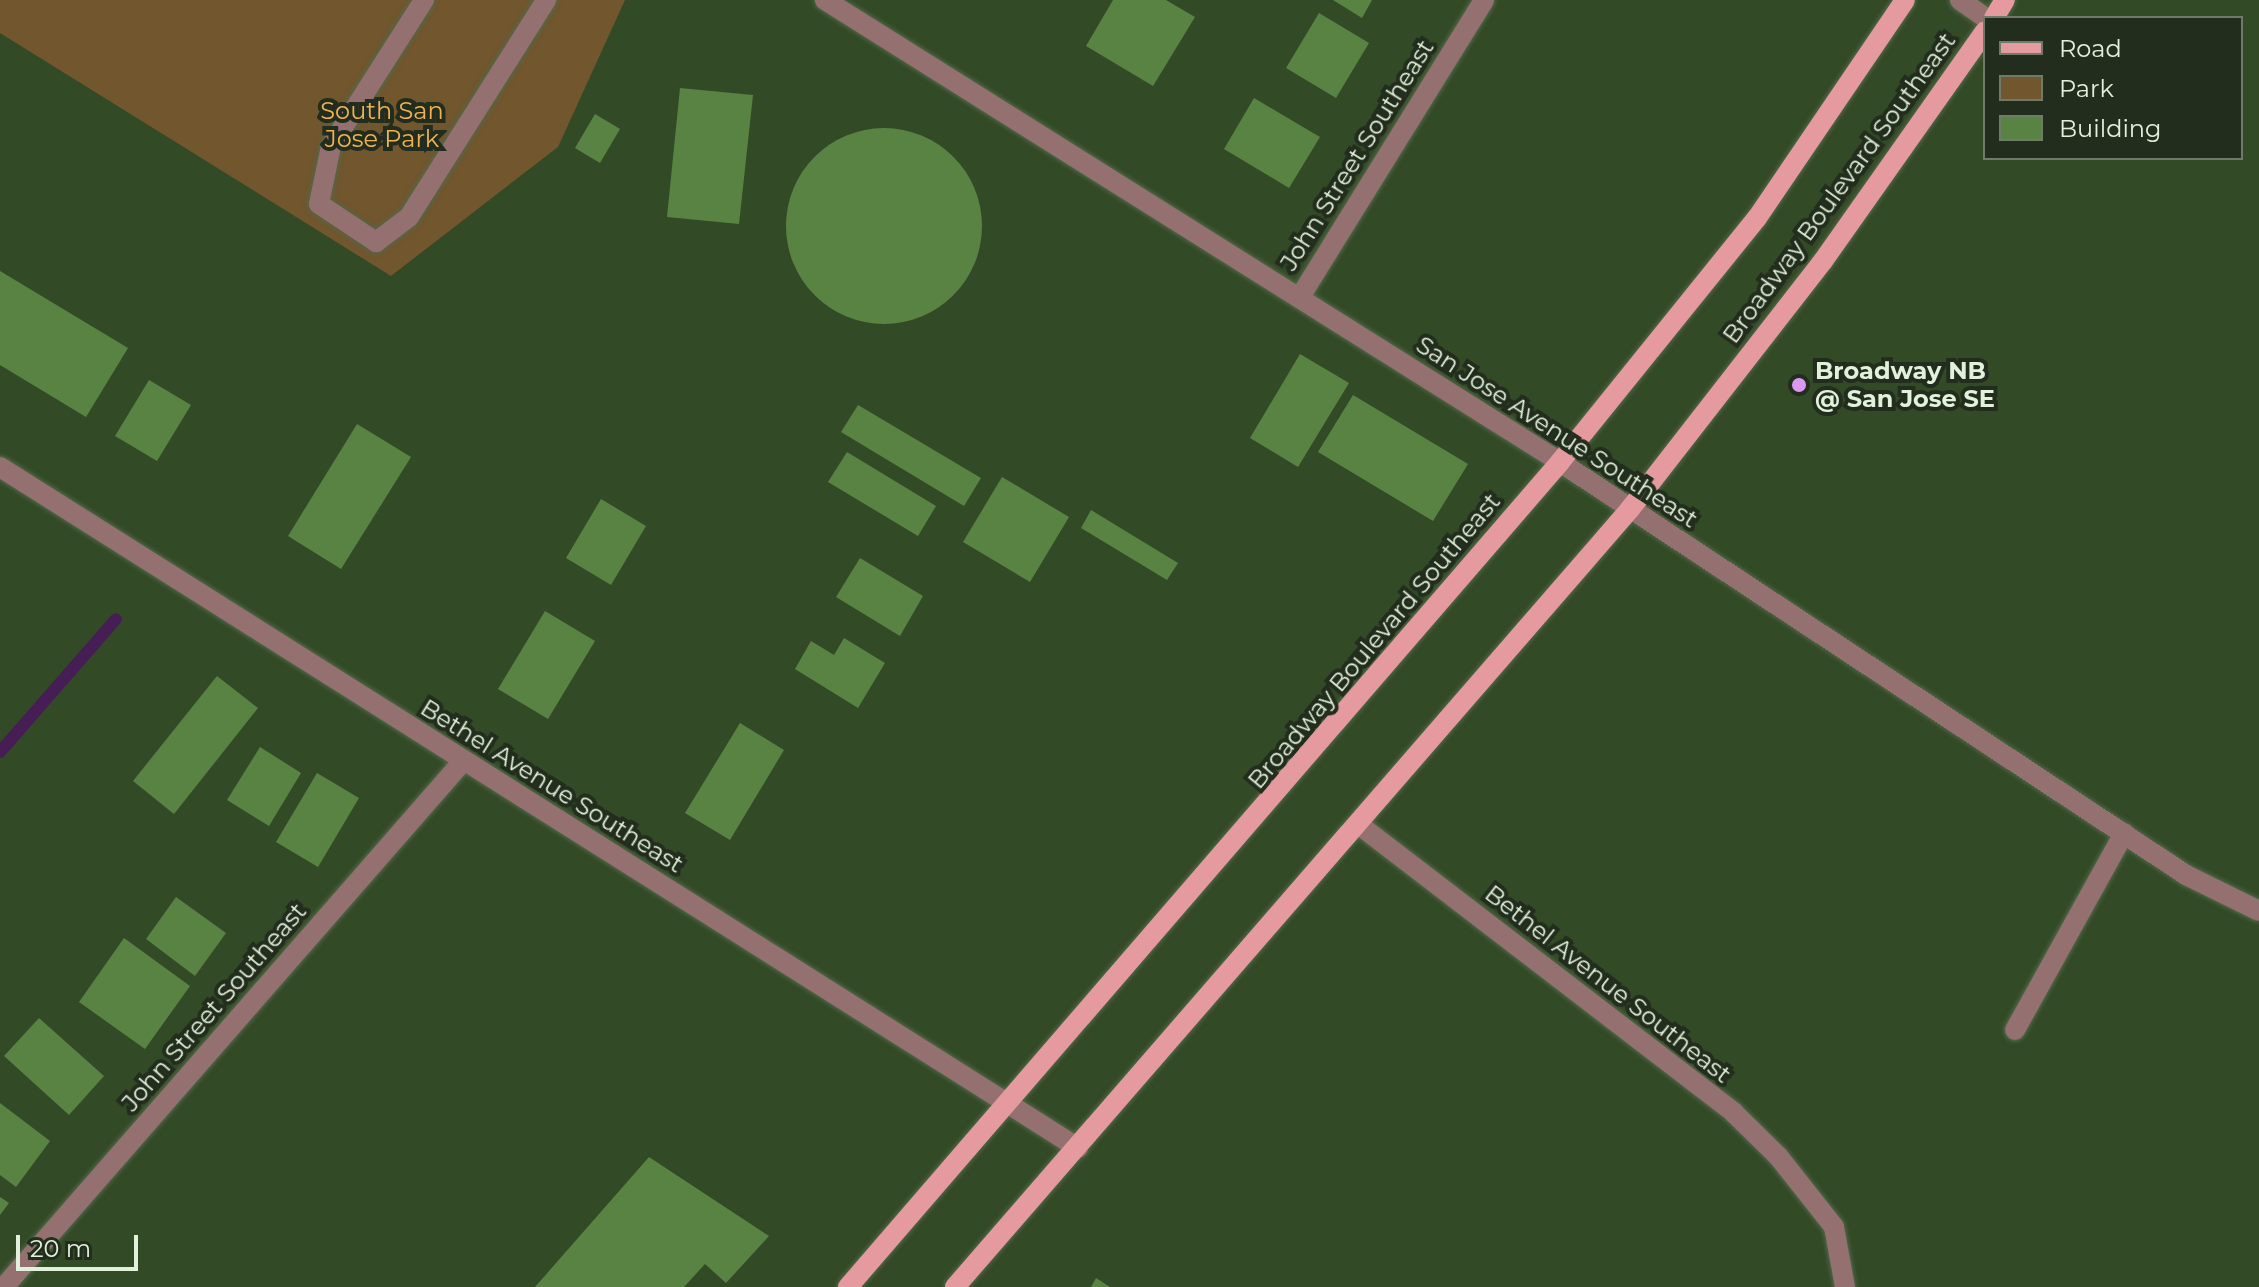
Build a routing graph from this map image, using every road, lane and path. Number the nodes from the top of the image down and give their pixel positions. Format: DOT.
graph roads {
  1 [pos="424,0"];
  2 [pos="546,0"];
  3 [pos="825,0"];
  4 [pos="1484,0"];
  5 [pos="1905,0"];
  6 [pos="1960,0"];
  7 [pos="1983,16"];
  8 [pos="1983,34"];
  9 [pos="1300,297"];
  10 [pos="1560,462"];
  11 [pos="0,467"];
  12 [pos="1630,509"];
  13 [pos="463,761"];
  14 [pos="1358,824"];
  15 [pos="2124,833"];
  16 [pos="2259,911"];
  17 [pos="2015,1030"];
  18 [pos="1009,1102"];
  19 [pos="1078,1148"];
  20 [pos="4,1287"];
  21 [pos="848,1287"];
  22 [pos="955,1287"];
  23 [pos="1845,1287"];
  1 -- 2 [label="street"];
  3 -- 9 [label="street, San Jose Avenue Southeast"];
  4 -- 9 [label="street, John Street Southeast"];
  5 -- 10 [label="main road, Broadway Boulevard Southeast"];
  6 -- 7 [label="street"];
  8 -- 12 [label="main road, Broadway Boulevard Southeast"];
  9 -- 10 [label="street, San Jose Avenue Southeast"];
  10 -- 12 [label="street, San Jose Avenue Southeast"];
  10 -- 18 [label="main road, Broadway Boulevard Southeast"];
  11 -- 13 [label="street, Bethel Avenue Southeast"];
  12 -- 14 [label="main road, Broadway Boulevard Southeast"];
  12 -- 15 [label="street, San Jose Avenue Southeast"];
  13 -- 18 [label="street, Bethel Avenue Southeast"];
  13 -- 20 [label="street, John Street Southeast"];
  14 -- 19 [label="main road, Broadway Boulevard Southeast"];
  14 -- 23 [label="street, Bethel Avenue Southeast"];
  15 -- 16 [label="street, San Jose Avenue Southeast"];
  15 -- 17 [label="street"];
  18 -- 19 [label="street, Bethel Avenue Southeast"];
  18 -- 21 [label="main road, Broadway Boulevard Southeast"];
  19 -- 22 [label="main road, Broadway Boulevard Southeast"];
}
